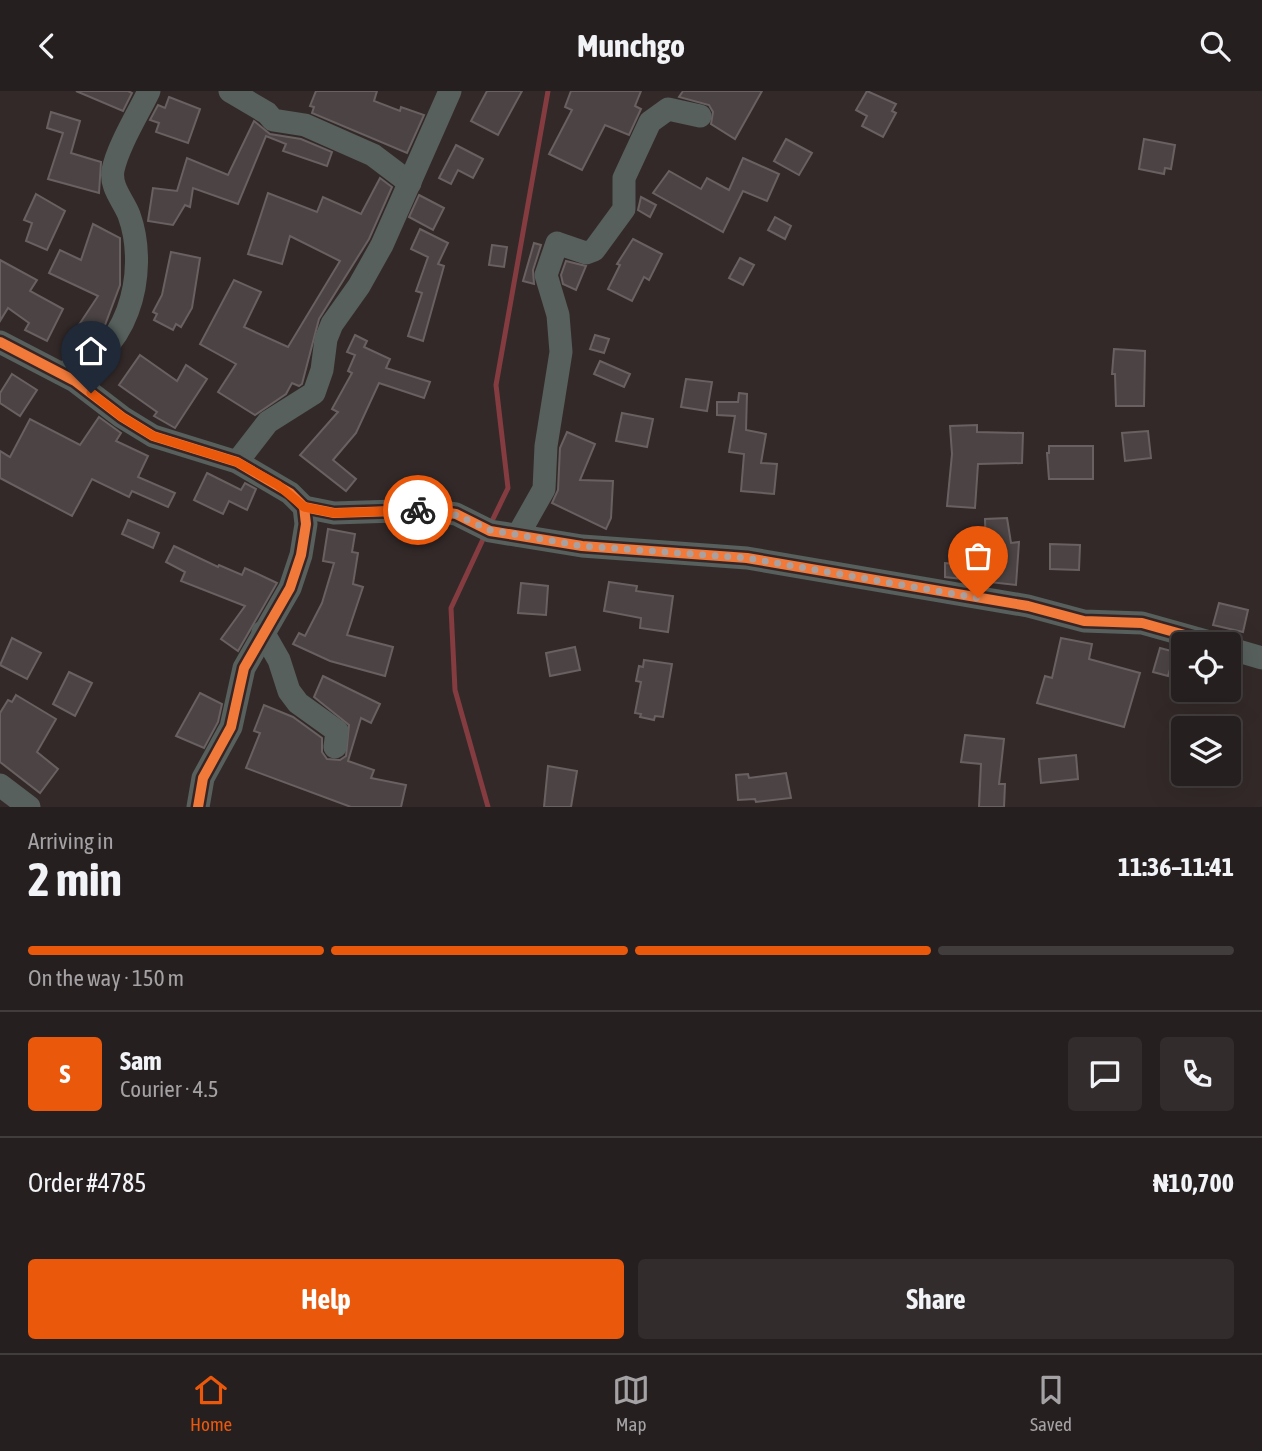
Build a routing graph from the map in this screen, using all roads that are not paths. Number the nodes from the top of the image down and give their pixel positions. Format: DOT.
graph roads {
  1 [pos="149,91"];
  2 [pos="230,91"];
  3 [pos="450,91"];
  4 [pos="700,116"];
  5 [pos="410,183"];
  6 [pos="0,342"];
  7 [pos="60,373"];
  8 [pos="237,462"];
  9 [pos="304,507"];
  10 [pos="518,535"];
  11 [pos="263,632"];
  12 [pos="1174,632"];
  13 [pos="1241,651"];
  14 [pos="1262,658"];
  15 [pos="335,747"];
  16 [pos="0,785"];
  17 [pos="29,807"];
  18 [pos="198,807"];
  1 -- 7 [label="street"];
  2 -- 5 [label="street"];
  3 -- 5 [label="street"];
  4 -- 10 [label="street"];
  5 -- 8 [label="street"];
  6 -- 7 [label="street"];
  7 -- 8 [label="street"];
  8 -- 9 [label="street"];
  9 -- 10 [label="street"];
  9 -- 11 [label="street"];
  10 -- 12 [label="street"];
  11 -- 15 [label="street"];
  11 -- 18 [label="street"];
  13 -- 14 [label="street"];
  16 -- 17 [label="street"];
}
